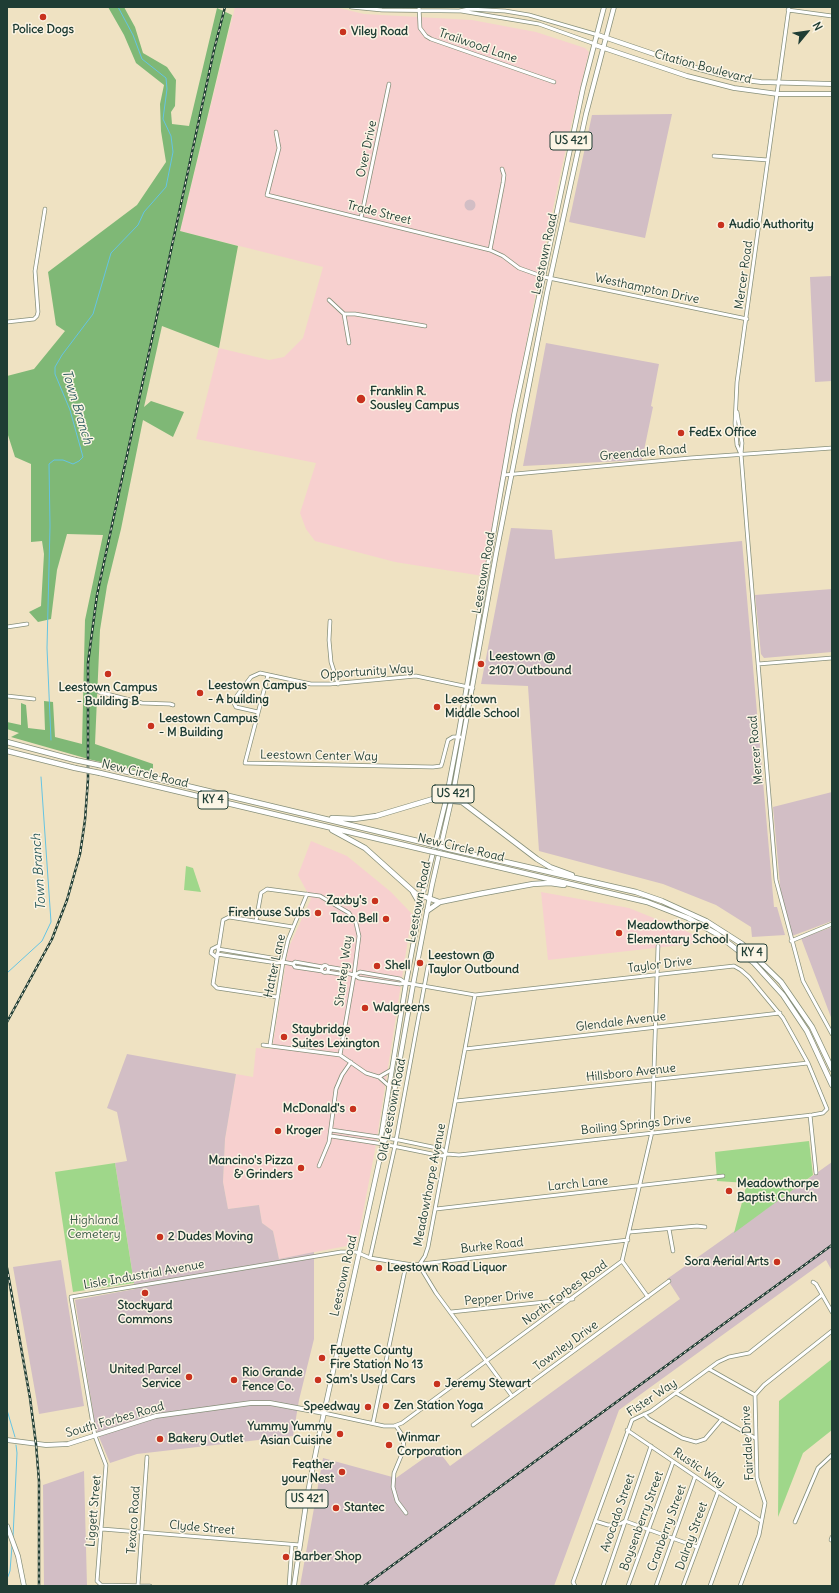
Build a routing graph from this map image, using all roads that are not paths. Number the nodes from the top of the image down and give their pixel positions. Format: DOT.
graph roads {
  1 [pos="351,7"];
  2 [pos="604,7"];
  3 [pos="614,7"];
  4 [pos="418,9"];
  5 [pos="789,9"];
  6 [pos="459,11"];
  7 [pos="832,16"];
  8 [pos="598,35"];
  9 [pos="606,37"];
  10 [pos="595,45"];
  11 [pos="604,48"];
  12 [pos="554,82"];
  13 [pos="779,83"];
  14 [pos="389,84"];
  15 [pos="832,84"];
  16 [pos="778,94"];
  17 [pos="832,94"];
  18 [pos="276,132"];
  19 [pos="714,156"];
  20 [pos="768,160"];
  21 [pos="502,169"];
  22 [pos="45,209"];
  23 [pos="361,218"];
  24 [pos="490,250"];
  25 [pos="544,277"];
  26 [pos="550,278"];
  27 [pos="329,300"];
  28 [pos="344,314"];
  29 [pos="747,319"];
  30 [pos="7,322"];
  31 [pos="425,326"];
  32 [pos="349,343"];
  33 [pos="832,448"];
  34 [pos="741,454"];
  35 [pos="512,473"];
  36 [pos="504,474"];
  37 [pos="330,620"];
  38 [pos="27,624"];
  39 [pos="7,627"];
  40 [pos="832,658"];
  41 [pos="758,664"];
  42 [pos="268,675"];
  43 [pos="338,684"];
  44 [pos="467,686"];
  45 [pos="473,688"];
  46 [pos="99,692"];
  47 [pos="7,696"];
  48 [pos="34,699"];
  49 [pos="172,705"];
  50 [pos="258,712"];
  51 [pos="458,737"];
  52 [pos="464,738"];
  53 [pos="7,742"];
  54 [pos="8,751"];
  55 [pos="449,786"];
  56 [pos="454,788"];
  57 [pos="433,799"];
  58 [pos="446,800"];
  59 [pos="452,801"];
  60 [pos="462,802"];
  61 [pos="318,817"];
  62 [pos="325,827"];
  63 [pos="593,882"];
  64 [pos="411,889"];
  65 [pos="593,889"];
  66 [pos="307,894"];
  67 [pos="422,897"];
  68 [pos="430,899"];
  69 [pos="440,902"];
  70 [pos="421,906"];
  71 [pos="427,911"];
  72 [pos="256,921"];
  73 [pos="832,924"];
  74 [pos="293,927"];
  75 [pos="790,941"];
  76 [pos="658,946"];
  77 [pos="218,947"];
  78 [pos="217,956"];
  79 [pos="283,962"];
  80 [pos="293,964"];
  81 [pos="428,966"];
  82 [pos="323,967"];
  83 [pos="328,967"];
  84 [pos="322,971"];
  85 [pos="327,972"];
  86 [pos="342,972"];
  87 [pos="658,974"];
  88 [pos="354,975"];
  89 [pos="406,983"];
  90 [pos="413,985"];
  91 [pos="424,988"];
  92 [pos="475,995"];
  93 [pos="277,997"];
  94 [pos="780,1013"];
  95 [pos="656,1026"];
  96 [pos="832,1034"];
  97 [pos="263,1045"];
  98 [pos="270,1045"];
  99 [pos="465,1049"];
  100 [pos="340,1056"];
  101 [pos="351,1062"];
  102 [pos="808,1062"];
  103 [pos="393,1068"];
  104 [pos="832,1069"];
  105 [pos="379,1077"];
  106 [pos="654,1080"];
  107 [pos="832,1085"];
  108 [pos="390,1089"];
  109 [pos="456,1101"];
  110 [pos="826,1111"];
  111 [pos="810,1115"];
  112 [pos="332,1130"];
  113 [pos="652,1132"];
  114 [pos="331,1136"];
  115 [pos="381,1137"];
  116 [pos="386,1138"];
  117 [pos="396,1140"];
  118 [pos="383,1144"];
  119 [pos="395,1146"];
  120 [pos="447,1154"];
  121 [pos="319,1166"];
  122 [pos="816,1173"];
  123 [pos="723,1176"];
  124 [pos="639,1187"];
  125 [pos="436,1209"];
  126 [pos="704,1227"];
  127 [pos="669,1229"];
  128 [pos="630,1232"];
  129 [pos="628,1240"];
  130 [pos="673,1251"];
  131 [pos="360,1254"];
  132 [pos="370,1258"];
  133 [pos="622,1261"];
  134 [pos="420,1263"];
  135 [pos="406,1265"];
  136 [pos="669,1281"];
  137 [pos="813,1282"];
  138 [pos="822,1295"];
  139 [pos="648,1296"];
  140 [pos="573,1298"];
  141 [pos="451,1312"];
  142 [pos="832,1312"];
  143 [pos="832,1331"];
  144 [pos="486,1361"];
  145 [pos="709,1369"];
  146 [pos="676,1393"];
  147 [pos="755,1395"];
  148 [pos="512,1396"];
  149 [pos="324,1413"];
  150 [pos="644,1414"];
  151 [pos="722,1419"];
  152 [pos="373,1424"];
  153 [pos="473,1425"];
  154 [pos="396,1426"];
  155 [pos="627,1430"];
  156 [pos="94,1436"];
  157 [pos="755,1438"];
  158 [pos="7,1440"];
  159 [pos="651,1446"];
  160 [pos="832,1456"];
  161 [pos="147,1457"];
  162 [pos="828,1458"];
  163 [pos="673,1462"];
  164 [pos="832,1463"];
  165 [pos="695,1477"];
  166 [pos="718,1492"];
  167 [pos="739,1506"];
  168 [pos="406,1513"];
  169 [pos="625,1520"];
  170 [pos="595,1521"];
  171 [pos="761,1521"];
  172 [pos="795,1522"];
  173 [pos="102,1528"];
  174 [pos="8,1529"];
  175 [pos="649,1529"];
  176 [pos="142,1532"];
  177 [pos="673,1538"];
  178 [pos="292,1545"];
  179 [pos="300,1545"];
  180 [pos="697,1547"];
  181 [pos="138,1585"];
  182 [pos="24,1586"];
  183 [pos="150,1586"];
  184 [pos="289,1586"];
  185 [pos="294,1586"];
  186 [pos="575,1586"];
  187 [pos="603,1586"];
  188 [pos="628,1586"];
  189 [pos="656,1586"];
  190 [pos="683,1586"];
  191 [pos="710,1586"];
  192 [pos="740,1586"];
  1 -- 4 [label="street"];
  2 -- 8 [label="main road, Leestown Road / US 421"];
  3 -- 9 [label="main road, Leestown Road / US 421"];
  4 -- 6 [label="street"];
  4 -- 12 [label="street, Trailwood Lane"];
  5 -- 7 [label="street"];
  5 -- 13 [label="street, Mercer Road"];
  6 -- 8 [label="street"];
  6 -- 10 [label="street"];
  8 -- 9 [label="main road, Citation Boulevard"];
  8 -- 10 [label="main road, Leestown Road / US 421"];
  9 -- 11 [label="main road, Leestown Road / US 421"];
  9 -- 13 [label="main road, Citation Boulevard"];
  10 -- 11 [label="main road, Citation Boulevard"];
  10 -- 25 [label="main road, Leestown Road / US 421"];
  11 -- 16 [label="main road, Citation Boulevard"];
  11 -- 26 [label="main road, Leestown Road / US 421"];
  13 -- 15 [label="main road, Citation Boulevard"];
  13 -- 16 [label="street, Mercer Road"];
  14 -- 23 [label="street, Over Drive"];
  16 -- 17 [label="main road, Citation Boulevard"];
  16 -- 20 [label="street, Mercer Road"];
  18 -- 23 [label="street, Trade Street"];
  19 -- 20 [label="street"];
  20 -- 29 [label="street, Mercer Road"];
  21 -- 24 [label="street"];
  22 -- 30 [label="street"];
  23 -- 24 [label="street, Trade Street"];
  24 -- 25 [label="street, Trade Street"];
  25 -- 26 [label="street, Westhampton Drive"];
  25 -- 36 [label="main road, Leestown Road / US 421"];
  26 -- 29 [label="street, Westhampton Drive"];
  26 -- 35 [label="main road, Leestown Road / US 421"];
  27 -- 28 [label="street"];
  28 -- 31 [label="street"];
  28 -- 32 [label="street"];
  29 -- 34 [label="street, Mercer Road"];
  33 -- 34 [label="street, Greendale Road"];
  34 -- 35 [label="street, Greendale Road"];
  34 -- 41 [label="street, Mercer Road"];
  35 -- 36 [label="street, Greendale Road"];
  35 -- 45 [label="main road, Leestown Road / US 421"];
  36 -- 44 [label="main road, Leestown Road / US 421"];
  37 -- 43 [label="street"];
  38 -- 39 [label="street"];
  40 -- 41 [label="street"];
  41 -- 75 [label="street, Mercer Road"];
  42 -- 43 [label="street, Opportunity Way"];
  42 -- 50 [label="street, Leestown Center Way"];
  42 -- 50 [label="street, Opportunity Way"];
  43 -- 44 [label="street, Opportunity Way"];
  44 -- 45 [label="street, Opportunity Way"];
  44 -- 51 [label="main road, Leestown Road / US 421"];
  45 -- 52 [label="main road, Leestown Road / US 421"];
  46 -- 49 [label="street"];
  47 -- 48 [label="street"];
  50 -- 51 [label="street, Leestown Center Way"];
  51 -- 52 [label="street"];
  51 -- 55 [label="main road, Leestown Road / US 421"];
  52 -- 56 [label="main road, Leestown Road / US 421"];
  53 -- 61 [label="highway, New Circle Road / KY 4, bridge"];
  54 -- 62 [label="highway, New Circle Road / KY 4, bridge"];
  55 -- 57 [label="highway"];
  55 -- 58 [label="main road, Leestown Road / US 421"];
  56 -- 59 [label="main road, Leestown Road / US 421"];
  56 -- 60 [label="highway"];
  57 -- 58 [label="highway"];
  57 -- 61 [label="highway"];
  58 -- 59 [label="highway"];
  58 -- 67 [label="main road, Leestown Road / US 421"];
  59 -- 60 [label="highway"];
  59 -- 68 [label="main road, Leestown Road / US 421"];
  60 -- 63 [label="highway"];
  61 -- 63 [label="highway, New Circle Road / KY 4, bridge"];
  62 -- 64 [label="highway"];
  62 -- 65 [label="highway, New Circle Road / KY 4, bridge"];
  63 -- 104 [label="highway, New Circle Road / KY 4"];
  64 -- 67 [label="highway"];
  64 -- 70 [label="highway"];
  65 -- 69 [label="highway"];
  65 -- 107 [label="highway, New Circle Road / KY 4"];
  66 -- 72 [label="street, Sharkey Way"];
  66 -- 74 [label="street, Hatter Lane"];
  66 -- 88 [label="street, Sharkey Way"];
  67 -- 68 [label="highway"];
  67 -- 70 [label="main road, Leestown Road / US 421"];
  68 -- 69 [label="highway"];
  68 -- 71 [label="main road, Leestown Road / US 421"];
  69 -- 71 [label="highway"];
  70 -- 89 [label="main road, Leestown Road / US 421"];
  71 -- 90 [label="main road, Leestown Road / US 421"];
  72 -- 74 [label="street"];
  72 -- 77 [label="street"];
  73 -- 75 [label="street"];
  74 -- 79 [label="street, Hatter Lane"];
  75 -- 96 [label="street, Mercer Road"];
  76 -- 87 [label="street, North Forbes Road"];
  77 -- 78 [label="street"];
  77 -- 78 [label="street"];
  77 -- 79 [label="street"];
  78 -- 79 [label="street"];
  78 -- 93 [label="street"];
  79 -- 80 [label="street"];
  79 -- 93 [label="street, Hatter Lane"];
  80 -- 82 [label="street"];
  80 -- 84 [label="street"];
  81 -- 91 [label="street, Old Leestown Road"];
  82 -- 83 [label="street"];
  82 -- 84 [label="street"];
  83 -- 85 [label="street"];
  83 -- 86 [label="street"];
  84 -- 85 [label="street"];
  85 -- 86 [label="street"];
  86 -- 88 [label="street, Taylor Drive"];
  87 -- 92 [label="street, Taylor Drive"];
  87 -- 94 [label="street, Taylor Drive"];
  87 -- 95 [label="street, North Forbes Road"];
  88 -- 89 [label="street, Taylor Drive"];
  88 -- 100 [label="street, Sharkey Way"];
  89 -- 90 [label="street, Taylor Drive"];
  89 -- 103 [label="main road, Leestown Road / US 421"];
  90 -- 91 [label="street, Taylor Drive"];
  90 -- 116 [label="main road, Leestown Road / US 421"];
  91 -- 92 [label="street, Taylor Drive"];
  91 -- 117 [label="street, Old Leestown Road"];
  92 -- 99 [label="street, Meadowthorpe Avenue"];
  93 -- 98 [label="street, Hatter Lane"];
  94 -- 95 [label="street, Glendale Avenue"];
  94 -- 102 [label="street, Taylor Drive"];
  95 -- 99 [label="street, Glendale Avenue"];
  95 -- 106 [label="street, North Forbes Road"];
  97 -- 98 [label="street"];
  98 -- 100 [label="street"];
  99 -- 109 [label="street, Meadowthorpe Avenue"];
  100 -- 101 [label="street"];
  101 -- 105 [label="street"];
  101 -- 112 [label="street"];
  102 -- 106 [label="street, Hillsboro Avenue"];
  102 -- 110 [label="street, Taylor Drive"];
  103 -- 105 [label="street"];
  103 -- 108 [label="main road, Leestown Road / US 421"];
  105 -- 108 [label="street"];
  106 -- 109 [label="street, Hillsboro Avenue"];
  106 -- 113 [label="street, North Forbes Road"];
  108 -- 115 [label="main road, Leestown Road / US 421"];
  109 -- 120 [label="street, Meadowthorpe Avenue"];
  110 -- 111 [label="street, Boiling Springs Drive"];
  111 -- 113 [label="street, Boiling Springs Drive"];
  111 -- 122 [label="street"];
  112 -- 114 [label="street"];
  112 -- 115 [label="street, Boiling Springs Drive"];
  113 -- 120 [label="street, Boiling Springs Drive"];
  113 -- 124 [label="street, North Forbes Road"];
  114 -- 118 [label="street, Boiling Springs Drive"];
  114 -- 121 [label="street"];
  115 -- 116 [label="street, Boiling Springs Drive"];
  115 -- 118 [label="main road, Leestown Road / US 421"];
  116 -- 117 [label="street, Boiling Springs Drive"];
  116 -- 118 [label="main road, Leestown Road / US 421"];
  117 -- 119 [label="street, Old Leestown Road"];
  117 -- 120 [label="street, Boiling Springs Drive"];
  118 -- 119 [label="street, Boiling Springs Drive"];
  118 -- 131 [label="main road, Leestown Road / US 421"];
  119 -- 120 [label="street, Boiling Springs Drive"];
  119 -- 132 [label="street, Old Leestown Road"];
  120 -- 125 [label="street, Meadowthorpe Avenue"];
  123 -- 124 [label="street, Larch Lane"];
  124 -- 125 [label="street, Larch Lane"];
  124 -- 128 [label="street, North Forbes Road"];
  125 -- 134 [label="street, Meadowthorpe Avenue"];
  126 -- 127 [label="street"];
  127 -- 128 [label="street"];
  127 -- 130 [label="street"];
  128 -- 129 [label="street, North Forbes Road"];
  129 -- 133 [label="street, North Forbes Road"];
  129 -- 134 [label="street, Burke Road"];
  131 -- 132 [label="street, Burke Road"];
  131 -- 149 [label="main road, Leestown Road / US 421"];
  131 -- 156 [label="street, Lisle Industrial Avenue"];
  132 -- 135 [label="street, Burke Road"];
  133 -- 139 [label="street"];
  133 -- 140 [label="street, North Forbes Road"];
  134 -- 135 [label="street, Burke Road"];
  134 -- 141 [label="street, Meadowthorpe Avenue"];
  135 -- 152 [label="street"];
  136 -- 139 [label="street, Townley Drive"];
  137 -- 138 [label="street"];
  138 -- 142 [label="street"];
  138 -- 145 [label="street, Fister Way"];
  139 -- 148 [label="street, Townley Drive"];
  140 -- 141 [label="street, Pepper Drive"];
  140 -- 144 [label="street, North Forbes Road"];
  141 -- 144 [label="street, Meadowthorpe Avenue"];
  143 -- 147 [label="street, Fairdale Drive"];
  144 -- 148 [label="street, Meadowthorpe Avenue"];
  144 -- 154 [label="street, North Forbes Road"];
  145 -- 146 [label="street, Fister Way"];
  145 -- 147 [label="street"];
  146 -- 150 [label="street, Fister Way"];
  146 -- 151 [label="street"];
  147 -- 157 [label="street, Fairdale Drive"];
  148 -- 153 [label="street, Townley Drive"];
  149 -- 152 [label="street"];
  149 -- 156 [label="main road, South Forbes Road"];
  149 -- 179 [label="main road, US 421"];
  150 -- 151 [label="street"];
  150 -- 155 [label="street, Fister Way"];
  151 -- 157 [label="street"];
  152 -- 154 [label="street"];
  154 -- 168 [label="street"];
  155 -- 159 [label="street, Rustic Way"];
  155 -- 170 [label="street, Fister Way"];
  156 -- 158 [label="main road, South Forbes Road"];
  156 -- 173 [label="street, Liggett Street"];
  157 -- 171 [label="street, Fairdale Drive"];
  159 -- 163 [label="street, Rustic Way"];
  159 -- 169 [label="street, Avocado Street"];
  160 -- 162 [label="street"];
  161 -- 176 [label="street, Texaco Road"];
  162 -- 164 [label="street"];
  162 -- 172 [label="street"];
  163 -- 165 [label="street, Rustic Way"];
  163 -- 175 [label="street, Boysenberry Street"];
  165 -- 166 [label="street, Rustic Way"];
  165 -- 177 [label="street, Cranberry Street"];
  166 -- 167 [label="street, Rustic Way"];
  166 -- 180 [label="street, Dalray Street"];
  167 -- 171 [label="street, Rustic Way"];
  167 -- 191 [label="street"];
  169 -- 170 [label="street"];
  169 -- 175 [label="street"];
  169 -- 187 [label="street, Avocado Street"];
  170 -- 186 [label="street, Fister Way"];
  171 -- 192 [label="street, Fairdale Drive"];
  173 -- 176 [label="street, Clyde Street"];
  173 -- 181 [label="street, Liggett Street"];
  174 -- 182 [label="main road"];
  175 -- 177 [label="street"];
  175 -- 188 [label="street, Boysenberry Street"];
  176 -- 178 [label="street, Clyde Street"];
  176 -- 181 [label="street, Texaco Road"];
  177 -- 180 [label="street"];
  177 -- 189 [label="street, Cranberry Street"];
  178 -- 179 [label="street, Clyde Street"];
  178 -- 184 [label="street"];
  179 -- 185 [label="main road, US 421"];
  180 -- 190 [label="street, Dalray Street"];
  181 -- 183 [label="street"];
}
